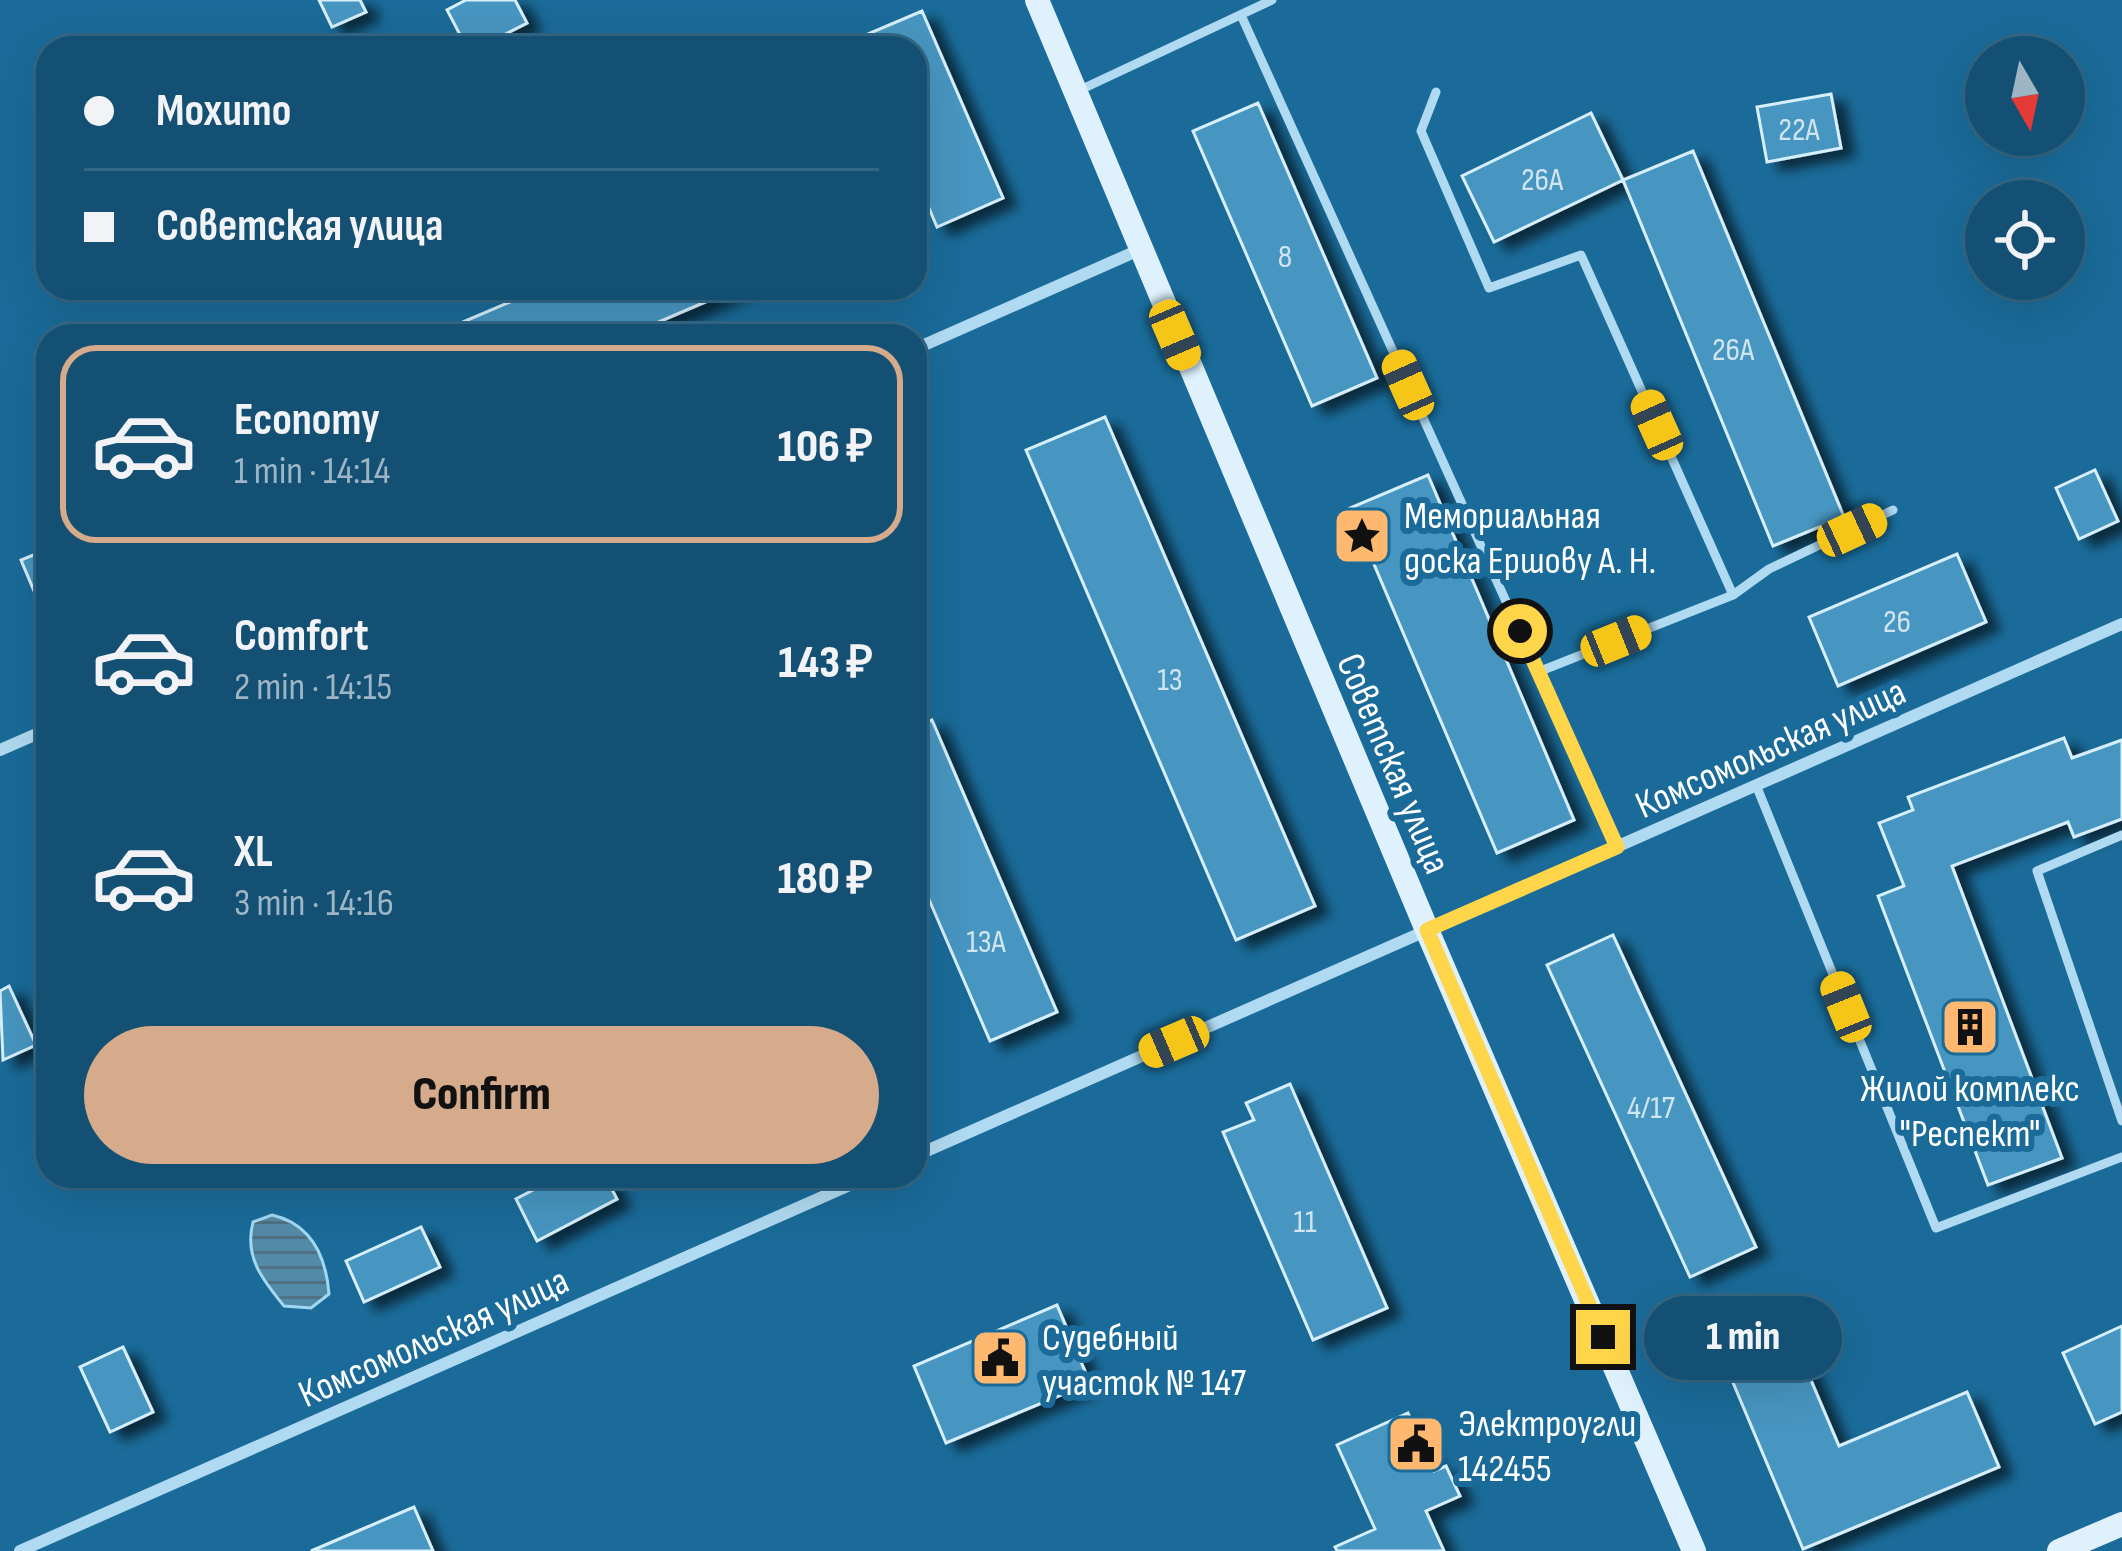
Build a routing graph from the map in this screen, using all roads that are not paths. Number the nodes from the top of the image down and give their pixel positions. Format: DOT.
graph roads {
  1 [pos="1037,0"];
  2 [pos="1272,0"];
  3 [pos="1241,15"];
  4 [pos="1075,92"];
  5 [pos="1436,92"];
  6 [pos="1139,250"];
  7 [pos="927,344"];
  8 [pos="1893,510"];
  9 [pos="1733,595"];
  10 [pos="2122,624"];
  11 [pos="1538,672"];
  12 [pos="36,734"];
  13 [pos="0,750"];
  14 [pos="1756,785"];
  15 [pos="2122,835"];
  16 [pos="1617,847"];
  17 [pos="1427,930"];
  18 [pos="2122,1121"];
  19 [pos="927,1151"];
  20 [pos="2122,1156"];
  21 [pos="843,1188"];
  22 [pos="2122,1524"];
  23 [pos="42,1546"];
  24 [pos="20,1551"];
  25 [pos="1694,1551"];
  26 [pos="2059,1551"];
  1 -- 4 [label="street, Советская улица"];
  2 -- 3 [label="lane"];
  3 -- 4 [label="lane"];
  3 -- 11 [label="lane"];
  4 -- 6 [label="street, Советская улица"];
  5 -- 9 [label="lane"];
  6 -- 7 [label="street"];
  6 -- 17 [label="street, Советская улица"];
  8 -- 9 [label="lane"];
  9 -- 11 [label="lane"];
  10 -- 14 [label="street, Комсомольская улица"];
  11 -- 16 [label="lane"];
  12 -- 13 [label="street"];
  14 -- 16 [label="street, Комсомольская улица"];
  14 -- 20 [label="lane"];
  15 -- 18 [label="lane"];
  16 -- 17 [label="street, Комсомольская улица"];
  17 -- 19 [label="street, Комсомольская улица"];
  17 -- 25 [label="street, Советская улица"];
  21 -- 23 [label="street, Комсомольская улица"];
  22 -- 26 [label="street"];
  23 -- 24 [label="street, Комсомольская улица"];
}
